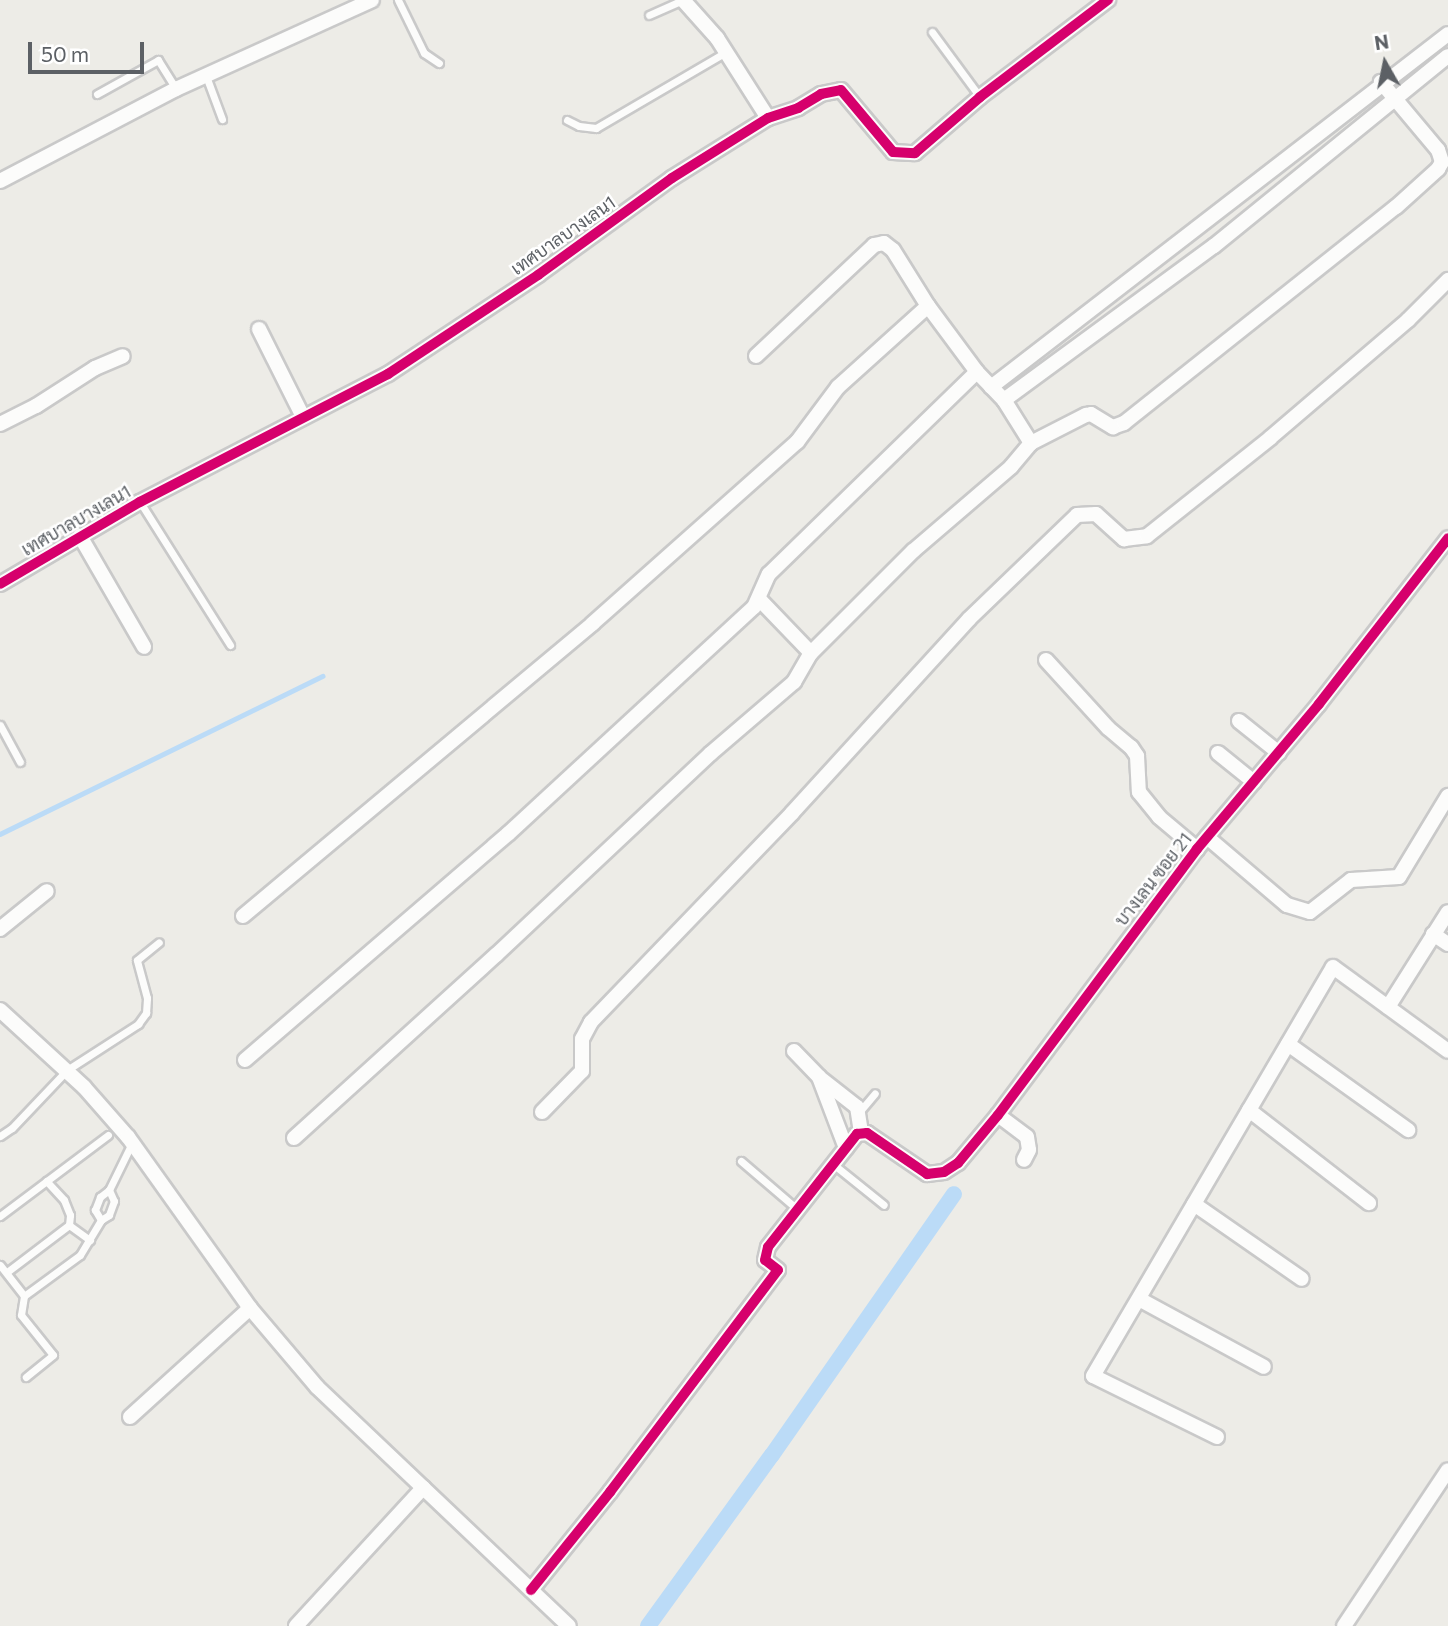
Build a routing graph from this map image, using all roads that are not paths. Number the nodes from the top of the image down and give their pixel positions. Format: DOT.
graph roads {
  1 [pos="372,0"];
  2 [pos="398,0"];
  3 [pos="682,0"];
  4 [pos="1108,0"];
  5 [pos="649,15"];
  6 [pos="932,32"];
  7 [pos="1448,34"];
  8 [pos="727,52"];
  9 [pos="1448,56"];
  10 [pos="439,63"];
  11 [pos="206,75"];
  12 [pos="1381,82"];
  13 [pos="176,89"];
  14 [pos="97,94"];
  15 [pos="979,97"];
  16 [pos="1396,100"];
  17 [pos="768,118"];
  18 [pos="222,119"];
  19 [pos="567,120"];
  20 [pos="1289,156"];
  21 [pos="1303,175"];
  22 [pos="0,181"];
  23 [pos="1199,227"];
  24 [pos="1214,246"];
  25 [pos="1448,280"];
  26 [pos="1107,297"];
  27 [pos="928,306"];
  28 [pos="1121,316"];
  29 [pos="258,329"];
  30 [pos="123,356"];
  31 [pos="756,356"];
  32 [pos="977,372"];
  33 [pos="990,387"];
  34 [pos="1004,400"];
  35 [pos="303,417"];
  36 [pos="0,424"];
  37 [pos="1031,443"];
  38 [pos="140,502"];
  39 [pos="80,536"];
  40 [pos="1448,537"];
  41 [pos="0,584"];
  42 [pos="760,600"];
  43 [pos="230,645"];
  44 [pos="145,647"];
  45 [pos="811,653"];
  46 [pos="1046,660"];
  47 [pos="1239,721"];
  48 [pos="0,725"];
  49 [pos="1279,753"];
  50 [pos="1218,754"];
  51 [pos="20,762"];
  52 [pos="1254,782"];
  53 [pos="1448,796"];
  54 [pos="1207,837"];
  55 [pos="1197,849"];
  56 [pos="47,891"];
  57 [pos="1448,912"];
  58 [pos="243,916"];
  59 [pos="0,929"];
  60 [pos="1433,934"];
  61 [pos="159,942"];
  62 [pos="1448,944"];
  63 [pos="1388,1007"];
  64 [pos="0,1010"];
  65 [pos="1288,1044"];
  66 [pos="794,1051"];
  67 [pos="1448,1051"];
  68 [pos="245,1060"];
  69 [pos="67,1070"];
  70 [pos="819,1077"];
  71 [pos="875,1093"];
  72 [pos="1249,1110"];
  73 [pos="860,1111"];
  74 [pos="542,1112"];
  75 [pos="998,1115"];
  76 [pos="1408,1130"];
  77 [pos="864,1133"];
  78 [pos="108,1135"];
  79 [pos="0,1136"];
  80 [pos="294,1138"];
  81 [pos="132,1143"];
  82 [pos="846,1148"];
  83 [pos="1024,1160"];
  84 [pos="741,1161"];
  85 [pos="833,1164"];
  86 [pos="46,1181"];
  87 [pos="109,1191"];
  88 [pos="1369,1203"];
  89 [pos="1194,1204"];
  90 [pos="884,1205"];
  91 [pos="798,1210"];
  92 [pos="0,1216"];
  93 [pos="101,1220"];
  94 [pos="69,1225"];
  95 [pos="90,1240"];
  96 [pos="0,1265"];
  97 [pos="7,1272"];
  98 [pos="1302,1279"];
  99 [pos="24,1296"];
  100 [pos="1139,1299"];
  101 [pos="250,1308"];
  102 [pos="1264,1367"];
  103 [pos="26,1377"];
  104 [pos="130,1417"];
  105 [pos="1217,1437"];
  106 [pos="1448,1470"];
  107 [pos="423,1488"];
  108 [pos="531,1590"];
  109 [pos="567,1625"];
  110 [pos="296,1626"];
  111 [pos="1344,1626"];
  1 -- 11 [label="street"];
  2 -- 10 [label="lane"];
  3 -- 5 [label="lane"];
  3 -- 8 [label="street"];
  4 -- 15 [label="street, เทศบาลบางเลน1"];
  6 -- 15 [label="lane"];
  7 -- 12 [label="street"];
  8 -- 17 [label="street"];
  8 -- 19 [label="lane"];
  9 -- 16 [label="street"];
  11 -- 13 [label="street"];
  11 -- 18 [label="lane"];
  12 -- 16 [label="street"];
  12 -- 20 [label="street"];
  13 -- 14 [label="lane"];
  13 -- 22 [label="street"];
  15 -- 17 [label="street, เทศบาลบางเลน1"];
  16 -- 21 [label="street"];
  16 -- 37 [label="street"];
  17 -- 35 [label="street, เทศบาลบางเลน1"];
  20 -- 21 [label="street"];
  20 -- 23 [label="street"];
  21 -- 24 [label="street"];
  23 -- 24 [label="street"];
  23 -- 26 [label="street"];
  24 -- 28 [label="street"];
  25 -- 74 [label="street"];
  26 -- 28 [label="street"];
  26 -- 33 [label="street"];
  27 -- 31 [label="street"];
  27 -- 32 [label="street"];
  27 -- 58 [label="street"];
  28 -- 34 [label="street"];
  29 -- 35 [label="street"];
  30 -- 36 [label="street"];
  32 -- 33 [label="street"];
  32 -- 42 [label="street"];
  33 -- 34 [label="street"];
  34 -- 37 [label="street"];
  35 -- 38 [label="street, เทศบาลบางเลน1"];
  37 -- 45 [label="street"];
  38 -- 39 [label="street, เทศบาลบางเลน1"];
  38 -- 43 [label="lane"];
  39 -- 41 [label="street, เทศบาลบางเลน1"];
  39 -- 44 [label="street"];
  40 -- 49 [label="street, บางเลน ซอย 21"];
  42 -- 45 [label="street"];
  42 -- 68 [label="street"];
  45 -- 80 [label="street"];
  46 -- 55 [label="street"];
  47 -- 49 [label="street"];
  48 -- 51 [label="lane"];
  49 -- 52 [label="street, บางเลน ซอย 21"];
  50 -- 52 [label="street"];
  52 -- 54 [label="street, บางเลน ซอย 21"];
  53 -- 54 [label="street"];
  54 -- 55 [label="street, บางเลน ซอย 21"];
  55 -- 75 [label="street, บางเลน ซอย 21"];
  56 -- 59 [label="street"];
  57 -- 60 [label="street"];
  60 -- 62 [label="street"];
  60 -- 63 [label="street"];
  61 -- 69 [label="lane"];
  63 -- 65 [label="street"];
  63 -- 67 [label="street"];
  64 -- 69 [label="street"];
  65 -- 72 [label="street"];
  65 -- 76 [label="street"];
  66 -- 70 [label="street"];
  69 -- 79 [label="lane"];
  69 -- 81 [label="street"];
  70 -- 73 [label="street"];
  70 -- 82 [label="street"];
  71 -- 73 [label="lane"];
  72 -- 88 [label="street"];
  72 -- 89 [label="street"];
  73 -- 77 [label="street"];
  75 -- 77 [label="street, บางเลน ซอย 21"];
  75 -- 83 [label="street"];
  77 -- 82 [label="street"];
  78 -- 86 [label="lane"];
  81 -- 87 [label="lane"];
  81 -- 101 [label="street"];
  82 -- 85 [label="street"];
  84 -- 91 [label="lane"];
  85 -- 90 [label="lane"];
  85 -- 91 [label="street"];
  86 -- 92 [label="lane"];
  86 -- 94 [label="lane"];
  87 -- 93 [label="lane"];
  87 -- 93 [label="lane"];
  89 -- 98 [label="street"];
  89 -- 100 [label="street"];
  91 -- 108 [label="street"];
  93 -- 95 [label="lane"];
  94 -- 95 [label="lane"];
  94 -- 97 [label="lane"];
  95 -- 99 [label="lane"];
  96 -- 97 [label="lane"];
  97 -- 99 [label="lane"];
  99 -- 103 [label="lane"];
  100 -- 102 [label="street"];
  100 -- 105 [label="street"];
  101 -- 104 [label="street"];
  101 -- 107 [label="street"];
  106 -- 111 [label="street"];
  107 -- 108 [label="street"];
  107 -- 110 [label="street"];
  108 -- 109 [label="street"];
}
